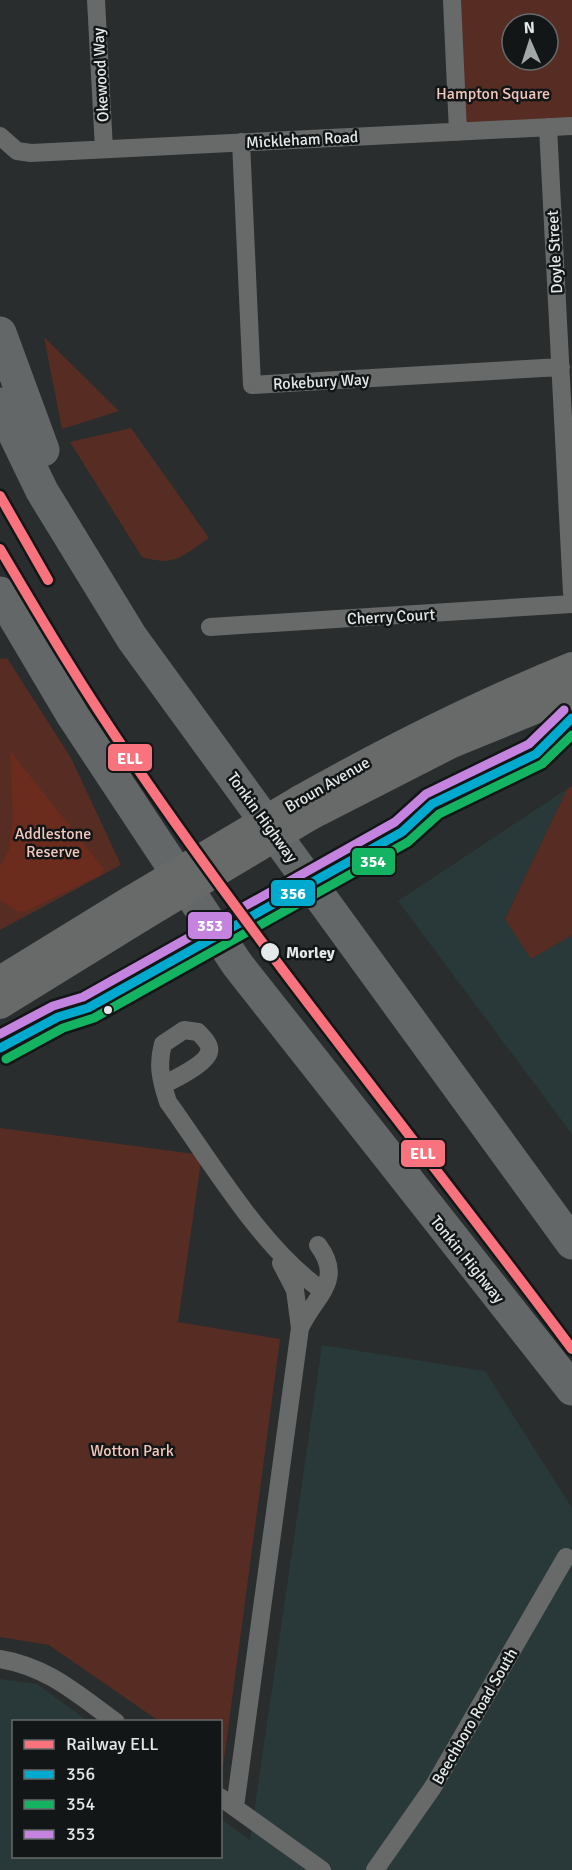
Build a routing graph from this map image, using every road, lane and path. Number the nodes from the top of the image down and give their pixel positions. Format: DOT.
graph roads {
  1 [pos="96,0"];
  2 [pos="452,0"];
  3 [pos="572,126"];
  4 [pos="548,127"];
  5 [pos="458,132"];
  6 [pos="0,136"];
  7 [pos="241,142"];
  8 [pos="104,149"];
  9 [pos="0,333"];
  10 [pos="561,367"];
  11 [pos="0,404"];
  12 [pos="80,553"];
  13 [pos="0,593"];
  14 [pos="572,593"];
  15 [pos="572,604"];
  16 [pos="0,626"];
  17 [pos="210,627"];
  18 [pos="572,666"];
  19 [pos="572,695"];
  20 [pos="103,761"];
  21 [pos="305,807"];
  22 [pos="135,909"];
  23 [pos="0,980"];
  24 [pos="0,1005"];
  25 [pos="163,1085"];
  26 [pos="268,1240"];
  27 [pos="572,1243"];
  28 [pos="318,1245"];
  29 [pos="322,1291"];
  30 [pos="300,1328"];
  31 [pos="572,1389"];
  32 [pos="566,1557"];
  33 [pos="0,1659"];
  34 [pos="113,1720"];
  35 [pos="228,1802"];
  36 [pos="322,1870"];
  37 [pos="375,1870"];
  1 -- 8 [label="street, Okewood Way"];
  2 -- 5 [label="street"];
  3 -- 4 [label="street, Mickleham Road"];
  4 -- 5 [label="street, Mickleham Road"];
  4 -- 10 [label="street, Doyle Street"];
  5 -- 7 [label="street, Mickleham Road"];
  6 -- 8 [label="street, Mickleham Road"];
  7 -- 8 [label="street, Mickleham Road"];
  7 -- 10 [label="street, Rokebury Way"];
  9 -- 12 [label="highway"];
  10 -- 14 [label="street, Doyle Street"];
  11 -- 12 [label="highway, Tonkin Highway"];
  12 -- 27 [label="highway, Tonkin Highway"];
  13 -- 20 [label="highway, Tonkin Highway"];
  15 -- 17 [label="street, Cherry Court"];
  16 -- 20 [label="highway"];
  18 -- 21 [label="main road, Broun Avenue"];
  19 -- 21 [label="main road, Broun Avenue"];
  20 -- 31 [label="highway, Tonkin Highway"];
  21 -- 22 [label="main road, Broun Avenue, bridge"];
  22 -- 23 [label="main road, Broun Avenue"];
  22 -- 24 [label="main road, Broun Avenue"];
  25 -- 26 [label="street"];
  26 -- 29 [label="street"];
  26 -- 30 [label="street"];
  28 -- 29 [label="street"];
  29 -- 30 [label="street"];
  30 -- 35 [label="street"];
  32 -- 37 [label="street, Beechboro Road South"];
  33 -- 34 [label="street"];
  35 -- 36 [label="street"];
}
